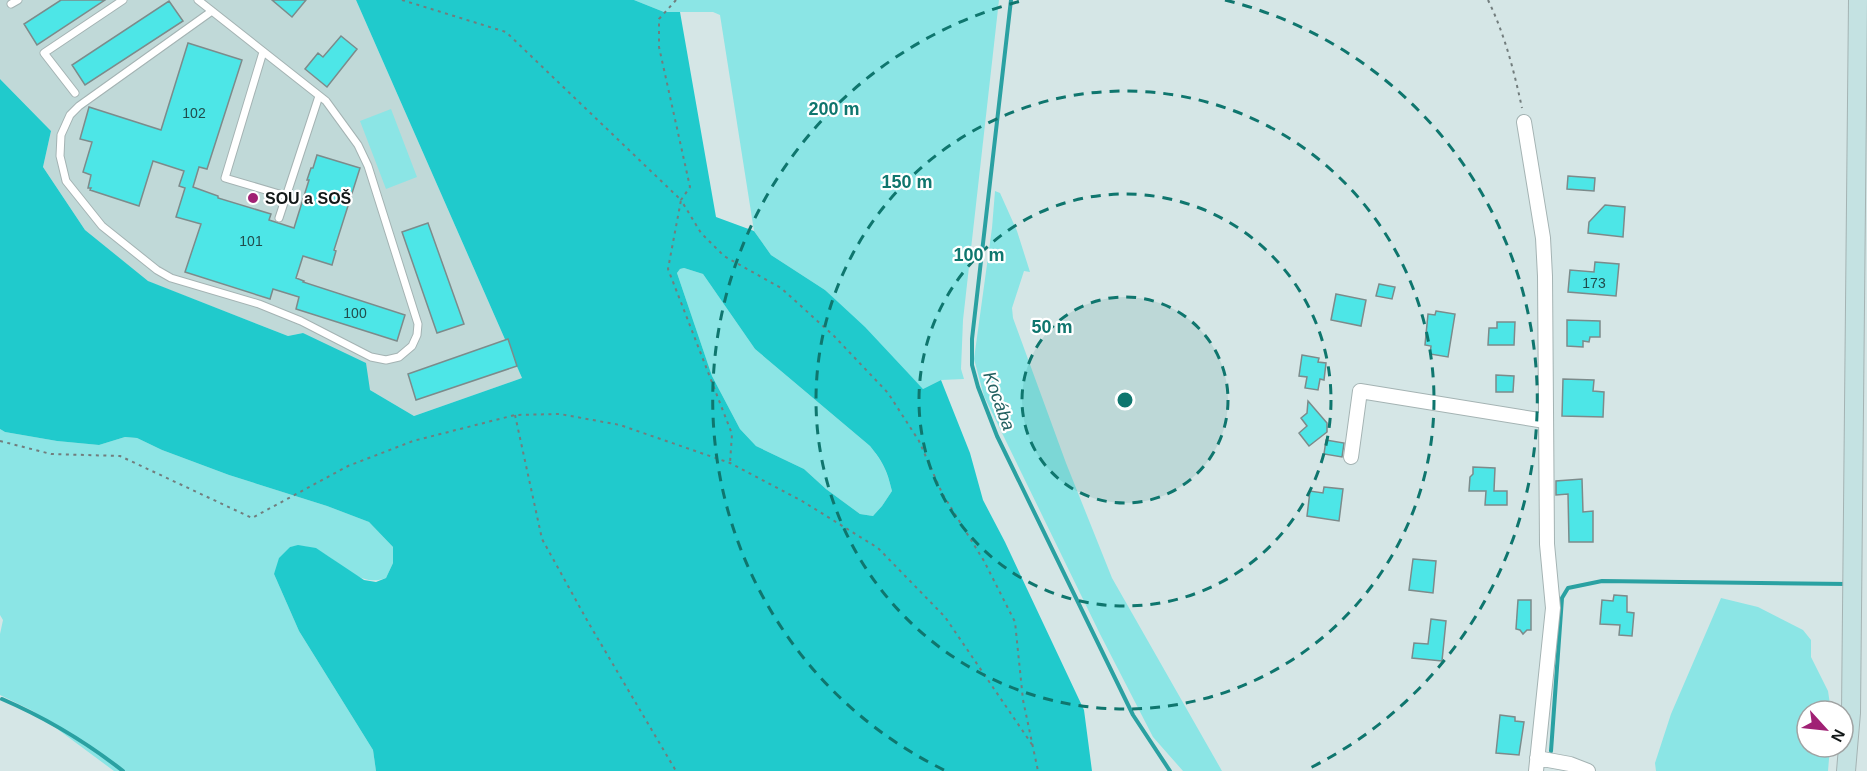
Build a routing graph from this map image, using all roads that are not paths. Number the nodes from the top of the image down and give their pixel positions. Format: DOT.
graph roads {
  1 [pos="123,0"];
  2 [pos="198,0"];
  3 [pos="1858,0"];
  4 [pos="212,11"];
  5 [pos="263,52"];
  6 [pos="75,93"];
  7 [pos="319,96"];
  8 [pos="1524,122"];
  9 [pos="286,196"];
  10 [pos="279,218"];
  11 [pos="1545,421"];
  12 [pos="1351,457"];
  13 [pos="1537,764"];
  14 [pos="1588,771"];
  15 [pos="1846,771"];
  1 -- 6 [label="lane"];
  2 -- 4 [label="lane"];
  3 -- 15 [label="main road"];
  4 -- 5 [label="lane"];
  4 -- 7 [label="lane"];
  5 -- 7 [label="lane"];
  5 -- 9 [label="lane"];
  7 -- 9 [label="lane"];
  8 -- 11 [label="street"];
  9 -- 10 [label="lane"];
  11 -- 12 [label="street"];
  11 -- 13 [label="street"];
  13 -- 14 [label="street"];
}
